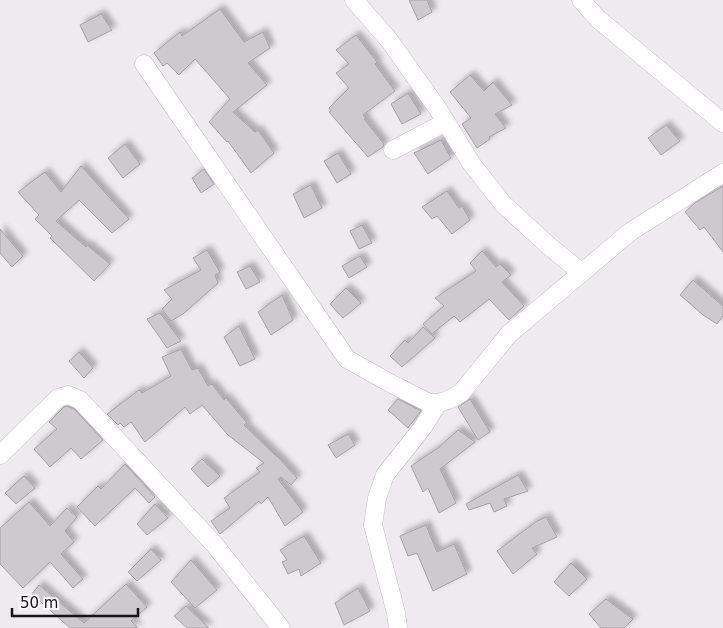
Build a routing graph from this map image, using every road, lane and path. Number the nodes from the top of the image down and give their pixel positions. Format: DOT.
graph roads {
  1 [pos="354,0"];
  2 [pos="581,0"];
  3 [pos="144,64"];
  4 [pos="446,122"];
  5 [pos="723,123"];
  6 [pos="393,150"];
  7 [pos="723,173"];
  8 [pos="582,273"];
  9 [pos="438,403"];
  10 [pos="0,455"];
  11 [pos="281,628"];
  12 [pos="398,628"];
  1 -- 4 [label="street"];
  2 -- 5 [label="street"];
  3 -- 9 [label="street"];
  4 -- 6 [label="street"];
  4 -- 8 [label="street"];
  7 -- 8 [label="street"];
  8 -- 9 [label="street"];
  9 -- 12 [label="street"];
  10 -- 11 [label="street"];
}
